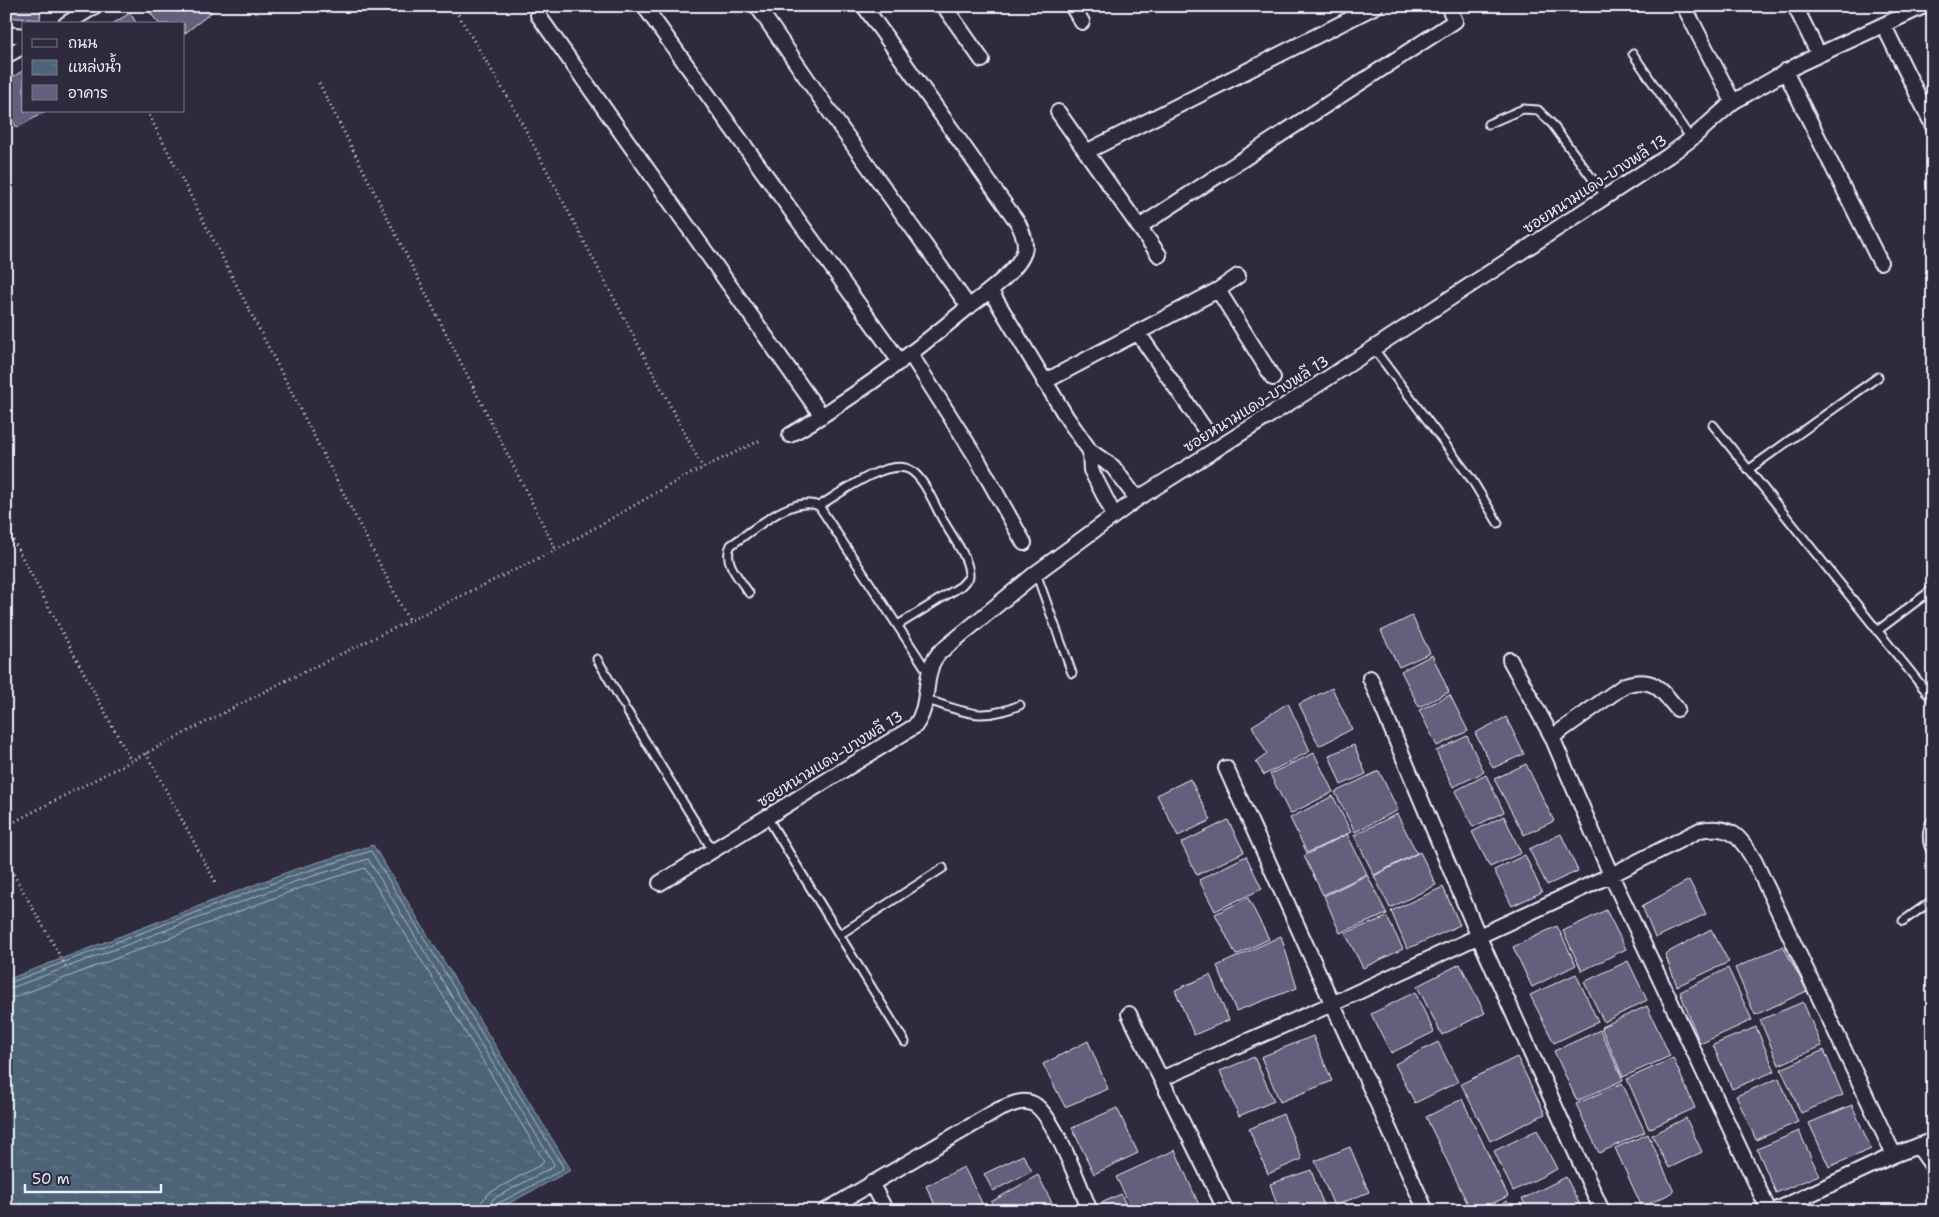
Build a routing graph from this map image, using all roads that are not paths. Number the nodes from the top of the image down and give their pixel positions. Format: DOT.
graph roads {
  1 [pos="94,6"];
  2 [pos="644,6"];
  3 [pos="758,6"];
  4 [pos="864,6"];
  5 [pos="944,6"];
  6 [pos="1072,6"];
  7 [pos="1376,6"];
  8 [pos="1448,6"];
  9 [pos="1684,6"];
  10 [pos="1795,6"];
  11 [pos="1919,8"];
  12 [pos="538,14"];
  13 [pos="69,22"];
  14 [pos="1082,22"];
  15 [pos="1884,26"];
  16 [pos="6,34"];
  17 [pos="22,36"];
  18 [pos="22,47"];
  19 [pos="1633,54"];
  20 [pos="1819,55"];
  21 [pos="6,56"];
  22 [pos="982,60"];
  23 [pos="1785,72"];
  24 [pos="1733,102"];
  25 [pos="1058,112"];
  26 [pos="1488,124"];
  27 [pos="1933,126"];
  28 [pos="1691,139"];
  29 [pos="1086,152"];
  30 [pos="1606,197"];
  31 [pos="1139,227"];
  32 [pos="1159,255"];
  33 [pos="1880,262"];
  34 [pos="1238,276"];
  35 [pos="990,290"];
  36 [pos="1218,290"];
  37 [pos="969,307"];
  38 [pos="1138,333"];
  39 [pos="1374,349"];
  40 [pos="906,358"];
  41 [pos="1878,377"];
  42 [pos="1274,378"];
  43 [pos="1044,382"];
  44 [pos="822,416"];
  45 [pos="1713,425"];
  46 [pos="1204,428"];
  47 [pos="790,435"];
  48 [pos="1090,451"];
  49 [pos="1748,470"];
  50 [pos="1137,499"];
  51 [pos="819,506"];
  52 [pos="1114,515"];
  53 [pos="1498,523"];
  54 [pos="1024,543"];
  55 [pos="1036,573"];
  56 [pos="1933,589"];
  57 [pos="749,593"];
  58 [pos="898,625"];
  59 [pos="1877,631"];
  60 [pos="596,659"];
  61 [pos="1510,660"];
  62 [pos="1072,673"];
  63 [pos="930,674"];
  64 [pos="1370,678"];
  65 [pos="927,700"];
  66 [pos="1933,700"];
  67 [pos="1020,705"];
  68 [pos="1677,709"];
  69 [pos="1552,737"];
  70 [pos="1226,768"];
  71 [pos="767,818"];
  72 [pos="1933,819"];
  73 [pos="713,850"];
  74 [pos="1933,854"];
  75 [pos="943,868"];
  76 [pos="1611,875"];
  77 [pos="660,883"];
  78 [pos="1933,900"];
  79 [pos="1903,921"];
  80 [pos="839,935"];
  81 [pos="1478,935"];
  82 [pos="1332,1004"];
  83 [pos="1129,1014"];
  84 [pos="905,1042"];
  85 [pos="1160,1079"];
  86 [pos="1933,1140"];
  87 [pos="1918,1146"];
  88 [pos="1894,1155"];
  89 [pos="1933,1167"];
  90 [pos="871,1183"];
  91 [pos="825,1211"];
  92 [pos="886,1211"];
  93 [pos="1090,1211"];
  94 [pos="1226,1211"];
  95 [pos="1426,1211"];
  96 [pos="1602,1211"];
  97 [pos="1769,1211"];
  98 [pos="1774,1211"];
  1 -- 13 [label="street"];
  2 -- 40 [label="street"];
  3 -- 37 [label="street"];
  4 -- 35 [label="street"];
  5 -- 22 [label="street"];
  6 -- 14 [label="street"];
  7 -- 29 [label="street"];
  8 -- 31 [label="street"];
  9 -- 24 [label="street"];
  10 -- 20 [label="street"];
  11 -- 15 [label="street, ซอยหนามแดง-บางพลี 13"];
  12 -- 44 [label="street"];
  15 -- 20 [label="street, ซอยหนามแดง-บางพลี 13"];
  15 -- 27 [label="street"];
  16 -- 17 [label="street"];
  18 -- 21 [label="street"];
  19 -- 28 [label="lane"];
  20 -- 23 [label="street, ซอยหนามแดง-บางพลี 13"];
  23 -- 24 [label="street, ซอยหนามแดง-บางพลี 13"];
  23 -- 33 [label="street"];
  24 -- 28 [label="street, ซอยหนามแดง-บางพลี 13"];
  25 -- 29 [label="street"];
  26 -- 30 [label="lane"];
  28 -- 30 [label="street, ซอยหนามแดง-บางพลี 13"];
  29 -- 31 [label="street"];
  30 -- 39 [label="street, ซอยหนามแดง-บางพลี 13"];
  31 -- 32 [label="street"];
  34 -- 36 [label="street"];
  35 -- 37 [label="street"];
  35 -- 43 [label="street"];
  36 -- 38 [label="street"];
  36 -- 42 [label="street"];
  37 -- 40 [label="street"];
  38 -- 43 [label="street"];
  38 -- 46 [label="street"];
  39 -- 50 [label="street, ซอยหนามแดง-บางพลี 13"];
  39 -- 53 [label="lane"];
  40 -- 44 [label="street"];
  40 -- 54 [label="street"];
  41 -- 49 [label="lane"];
  43 -- 48 [label="street"];
  44 -- 47 [label="street"];
  45 -- 49 [label="lane"];
  48 -- 50 [label="street"];
  48 -- 52 [label="street"];
  49 -- 59 [label="lane"];
  50 -- 52 [label="street, ซอยหนามแดง-บางพลี 13"];
  51 -- 57 [label="lane"];
  51 -- 58 [label="lane"];
  51 -- 58 [label="lane"];
  52 -- 55 [label="street, ซอยหนามแดง-บางพลี 13"];
  55 -- 62 [label="lane"];
  55 -- 63 [label="street, ซอยหนามแดง-บางพลี 13"];
  56 -- 59 [label="lane"];
  58 -- 63 [label="lane"];
  59 -- 66 [label="lane"];
  60 -- 73 [label="lane"];
  61 -- 69 [label="street"];
  63 -- 65 [label="street, ซอยหนามแดง-บางพลี 13"];
  64 -- 81 [label="street"];
  65 -- 67 [label="lane"];
  65 -- 71 [label="street, ซอยหนามแดง-บางพลี 13"];
  68 -- 69 [label="street"];
  69 -- 76 [label="street"];
  70 -- 82 [label="street"];
  71 -- 73 [label="street, ซอยหนามแดง-บางพลี 13"];
  71 -- 80 [label="lane"];
  72 -- 74 [label="lane"];
  73 -- 77 [label="street, ซอยหนามแดง-บางพลี 13"];
  75 -- 80 [label="lane"];
  76 -- 81 [label="street"];
  76 -- 88 [label="street"];
  76 -- 97 [label="street"];
  78 -- 79 [label="lane"];
  80 -- 84 [label="lane"];
  81 -- 82 [label="street"];
  81 -- 96 [label="street"];
  82 -- 85 [label="street"];
  82 -- 95 [label="street"];
  83 -- 85 [label="street"];
  85 -- 94 [label="street"];
  86 -- 87 [label="street"];
  87 -- 88 [label="street"];
  87 -- 89 [label="street"];
  88 -- 98 [label="street"];
  90 -- 91 [label="street"];
  90 -- 92 [label="street"];
  90 -- 93 [label="street"];
}
